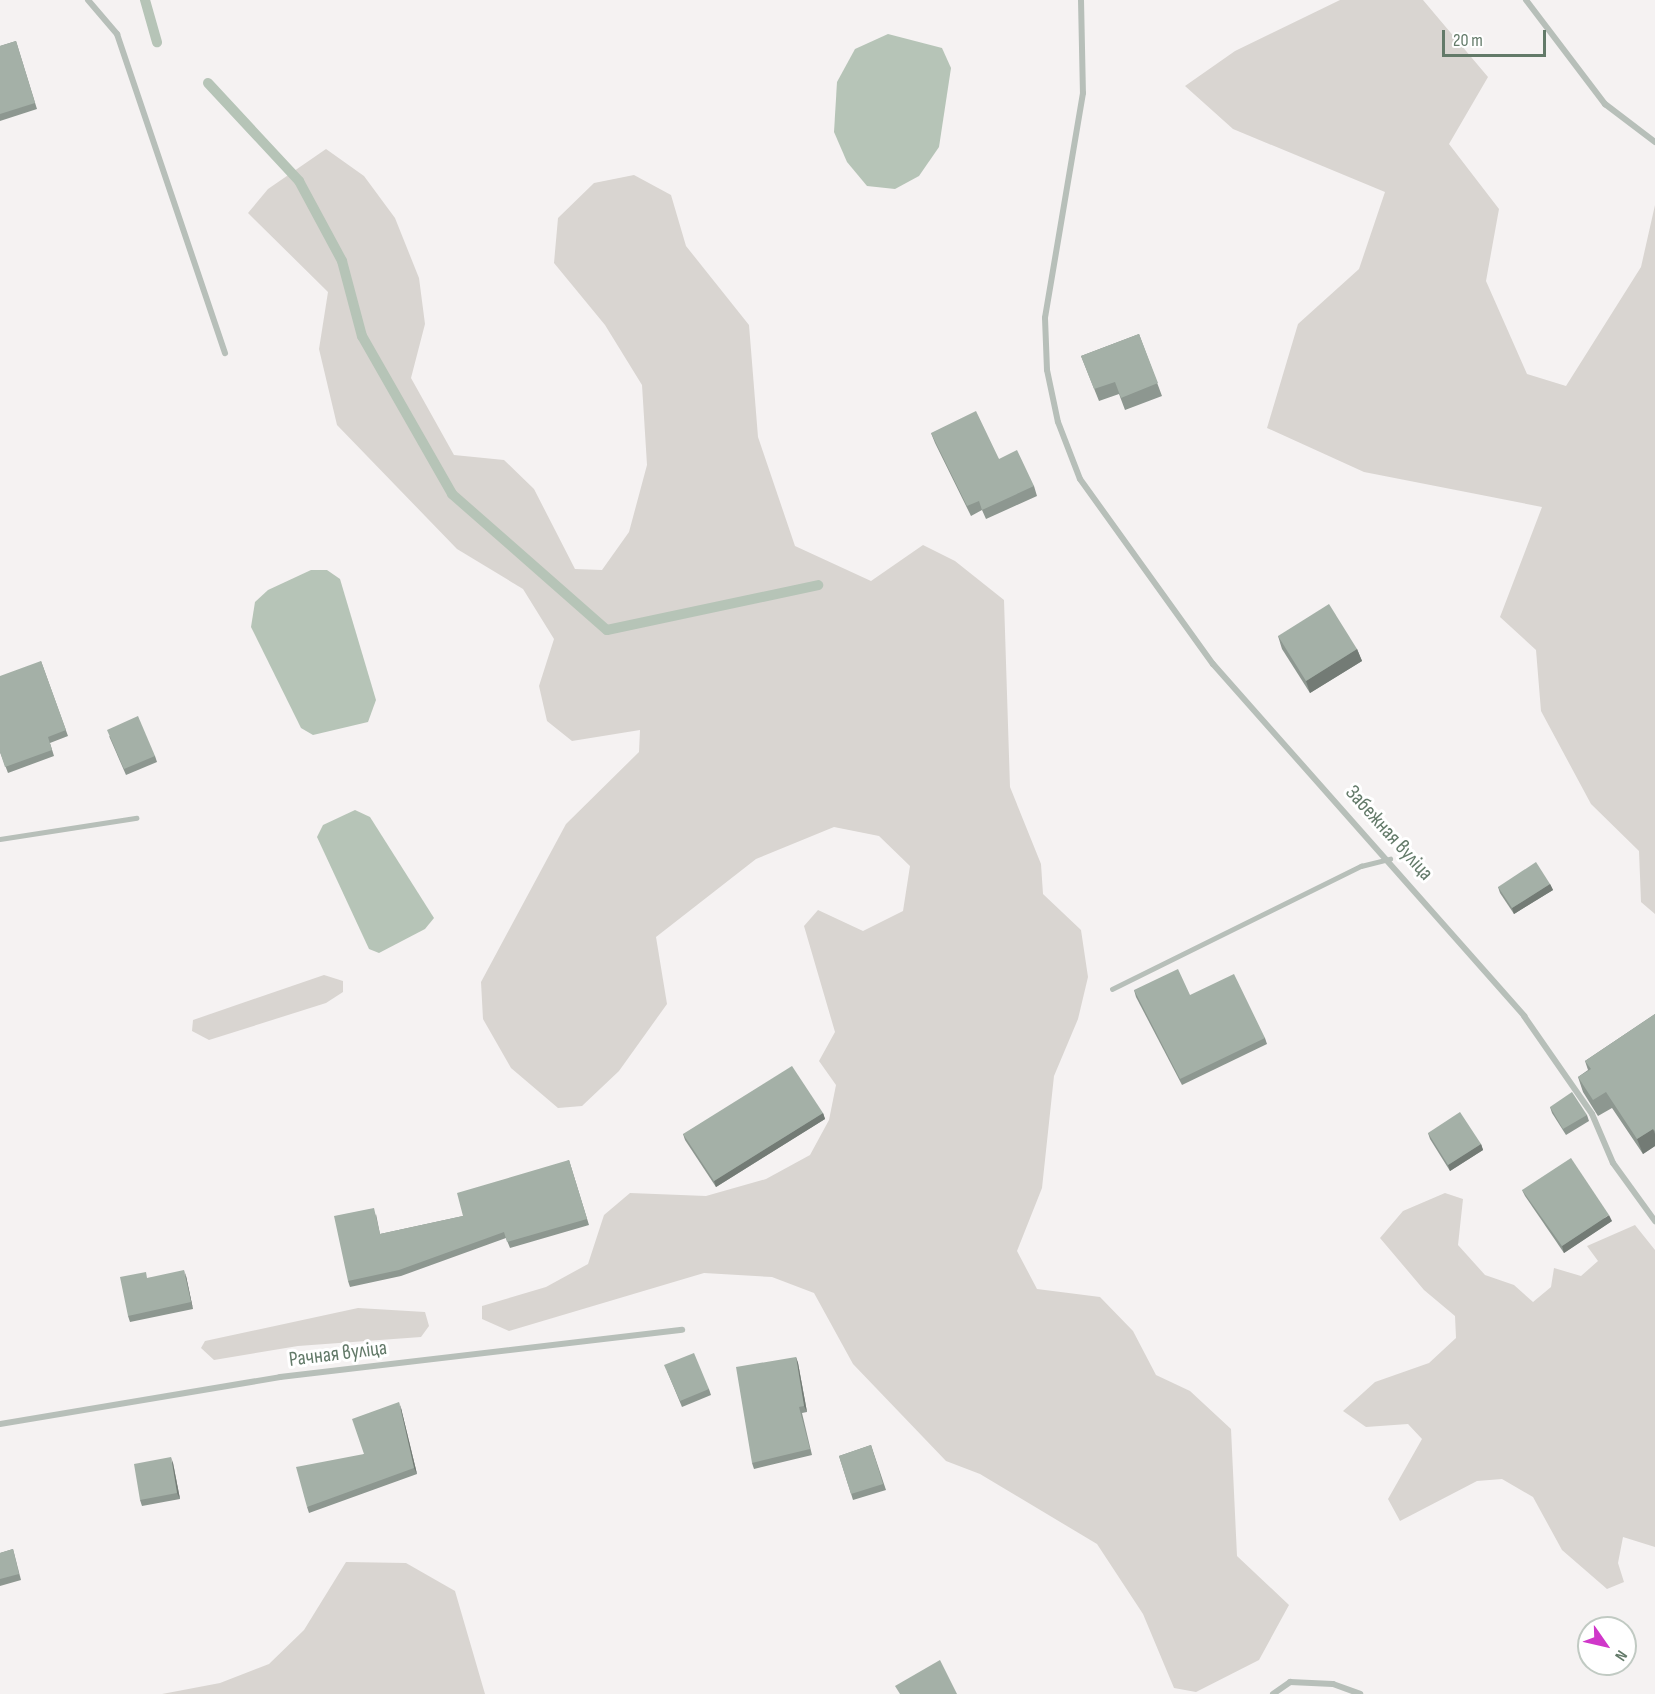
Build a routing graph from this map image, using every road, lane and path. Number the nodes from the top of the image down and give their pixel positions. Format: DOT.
graph roads {
  1 [pos="88,0"];
  2 [pos="1081,0"];
  3 [pos="1526,0"];
  4 [pos="1655,142"];
  5 [pos="225,353"];
  6 [pos="136,818"];
  7 [pos="0,839"];
  8 [pos="1390,859"];
  9 [pos="1112,989"];
  10 [pos="1655,1221"];
  11 [pos="682,1330"];
  12 [pos="0,1424"];
  13 [pos="1273,1694"];
  14 [pos="1360,1694"];
  1 -- 5 [label="street"];
  2 -- 8 [label="street, Забежная вуліца"];
  3 -- 4 [label="street"];
  6 -- 7 [label="lane"];
  8 -- 9 [label="lane"];
  8 -- 10 [label="street, Забежная вуліца"];
  11 -- 12 [label="street, Рачная вуліца"];
  13 -- 14 [label="street"];
}
